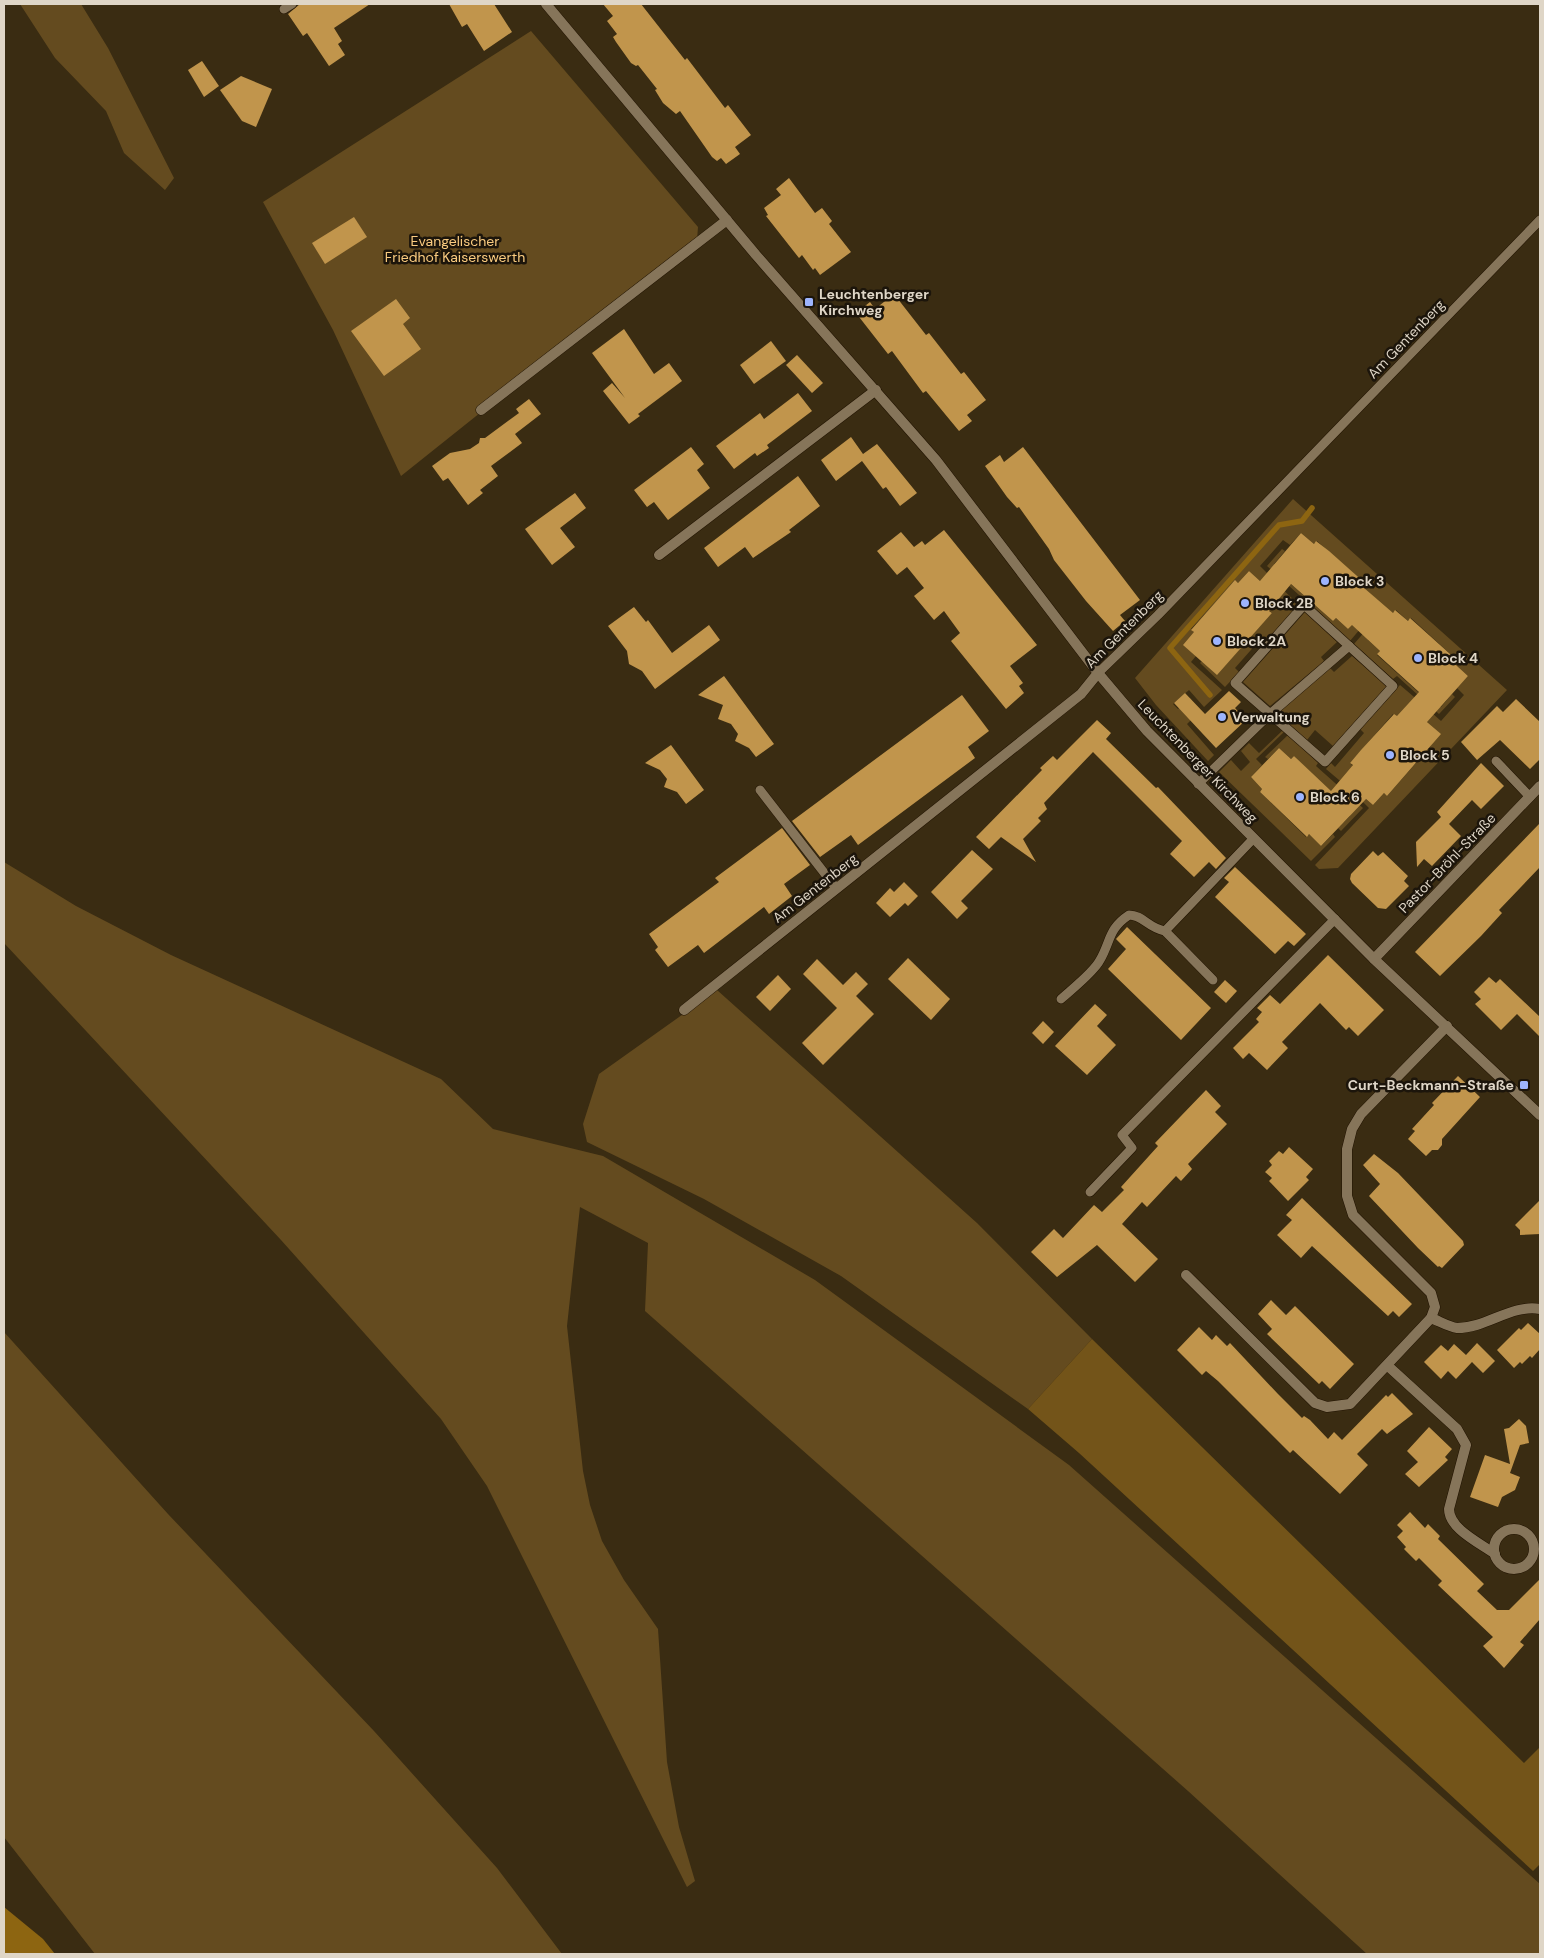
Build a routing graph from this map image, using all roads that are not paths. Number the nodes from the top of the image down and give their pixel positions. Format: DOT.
graph roads {
  1 [pos="546,4"];
  2 [pos="727,220"];
  3 [pos="1540,220"];
  4 [pos="876,390"];
  5 [pos="481,410"];
  6 [pos="659,555"];
  7 [pos="1349,646"];
  8 [pos="1098,674"];
  9 [pos="1270,714"];
  10 [pos="1496,761"];
  11 [pos="1198,784"];
  12 [pos="1540,786"];
  13 [pos="760,790"];
  14 [pos="1530,797"];
  15 [pos="1253,839"];
  16 [pos="836,888"];
  17 [pos="1335,919"];
  18 [pos="1165,931"];
  19 [pos="1374,959"];
  20 [pos="1213,980"];
  21 [pos="1061,999"];
  22 [pos="684,1010"];
  23 [pos="1447,1026"];
  24 [pos="1540,1115"];
  25 [pos="1090,1192"];
  26 [pos="1186,1275"];
  27 [pos="1540,1310"];
  28 [pos="1431,1318"];
  29 [pos="1388,1366"];
  30 [pos="1494,1554"];
  1 -- 2 [label="street, Leuchtenberger Kirchweg"];
  2 -- 4 [label="street, Leuchtenberger Kirchweg"];
  2 -- 5 [label="street"];
  3 -- 8 [label="lane, Am Gentenberg"];
  4 -- 6 [label="street"];
  4 -- 8 [label="street, Leuchtenberger Kirchweg"];
  7 -- 9 [label="lane"];
  7 -- 9 [label="lane"];
  7 -- 9 [label="lane"];
  8 -- 11 [label="street, Leuchtenberger Kirchweg"];
  8 -- 16 [label="street, Am Gentenberg"];
  9 -- 11 [label="lane"];
  10 -- 14 [label="lane"];
  11 -- 15 [label="street, Leuchtenberger Kirchweg"];
  12 -- 14 [label="street, Pastor-Bröhl-Straße"];
  13 -- 16 [label="lane"];
  14 -- 19 [label="street, Pastor-Bröhl-Straße"];
  15 -- 17 [label="street, Leuchtenberger Kirchweg"];
  15 -- 18 [label="lane"];
  16 -- 22 [label="street, Am Gentenberg"];
  17 -- 19 [label="street, Leuchtenberger Kirchweg"];
  17 -- 25 [label="lane"];
  18 -- 20 [label="lane"];
  18 -- 21 [label="lane"];
  19 -- 23 [label="street, Leuchtenberger Kirchweg"];
  23 -- 24 [label="street, Leuchtenberger Kirchweg"];
  23 -- 28 [label="street"];
  26 -- 29 [label="street"];
  27 -- 28 [label="street"];
  28 -- 29 [label="street"];
  29 -- 30 [label="street"];
  30 -- 30 [label="street"];
}
